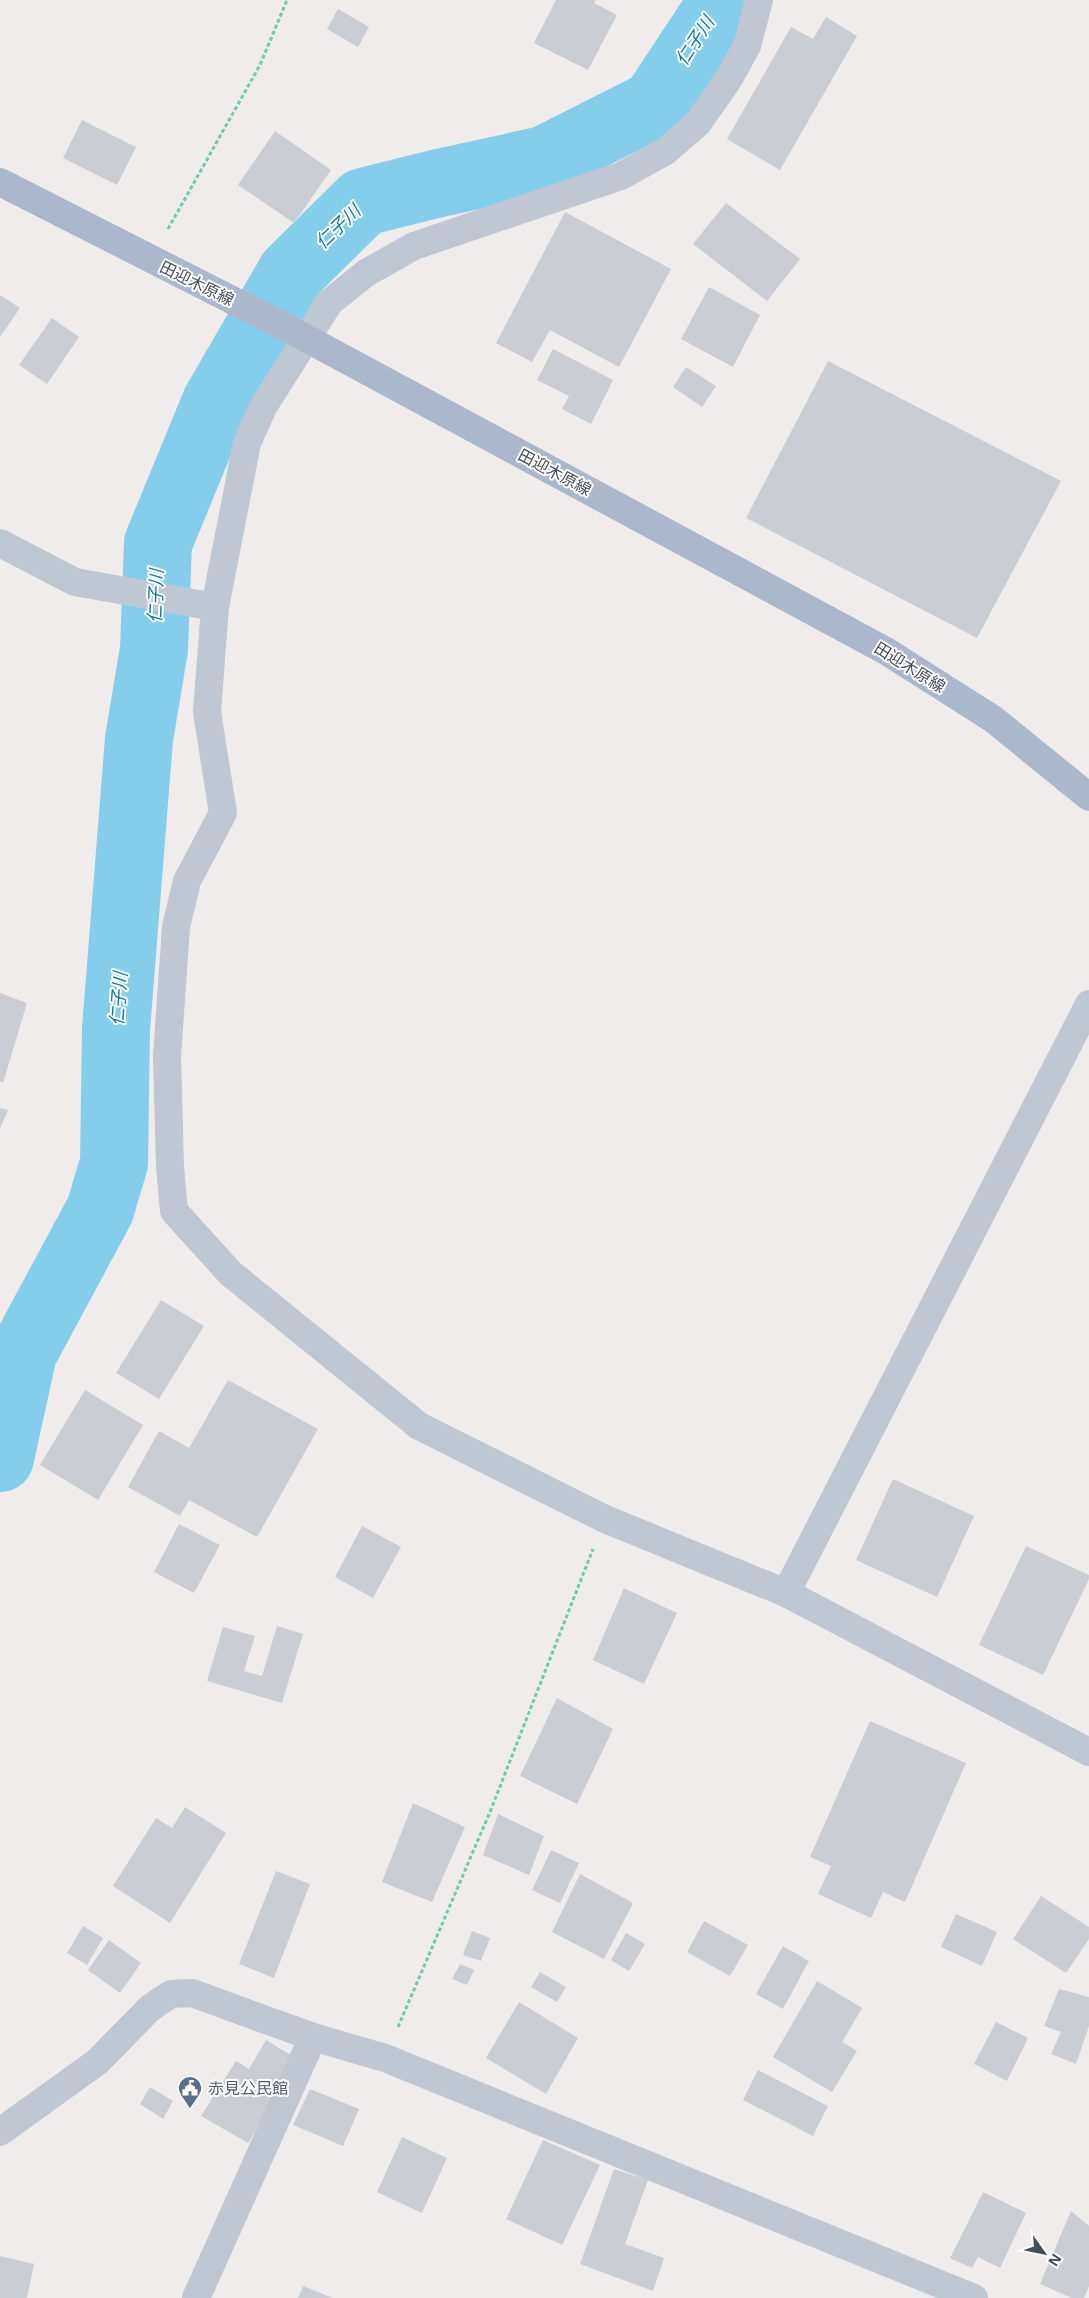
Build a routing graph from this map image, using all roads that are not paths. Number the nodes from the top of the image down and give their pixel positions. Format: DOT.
graph roads {
  1 [pos="759,0"];
  2 [pos="1,185"];
  3 [pos="297,334"];
  4 [pos="0,543"];
  5 [pos="216,607"];
  6 [pos="1089,796"];
  7 [pos="1089,1004"];
  8 [pos="786,1593"];
  9 [pos="1089,1752"];
  10 [pos="313,2037"];
  11 [pos="0,2132"];
  12 [pos="196,2298"];
  13 [pos="974,2298"];
  1 -- 3 [label="street"];
  2 -- 3 [label="main road, 田迎木原線"];
  3 -- 5 [label="street"];
  3 -- 6 [label="main road, 田迎木原線"];
  4 -- 5 [label="street"];
  5 -- 8 [label="street"];
  7 -- 8 [label="street"];
  8 -- 9 [label="street"];
  10 -- 11 [label="street"];
  10 -- 12 [label="street"];
  10 -- 13 [label="street"];
}
